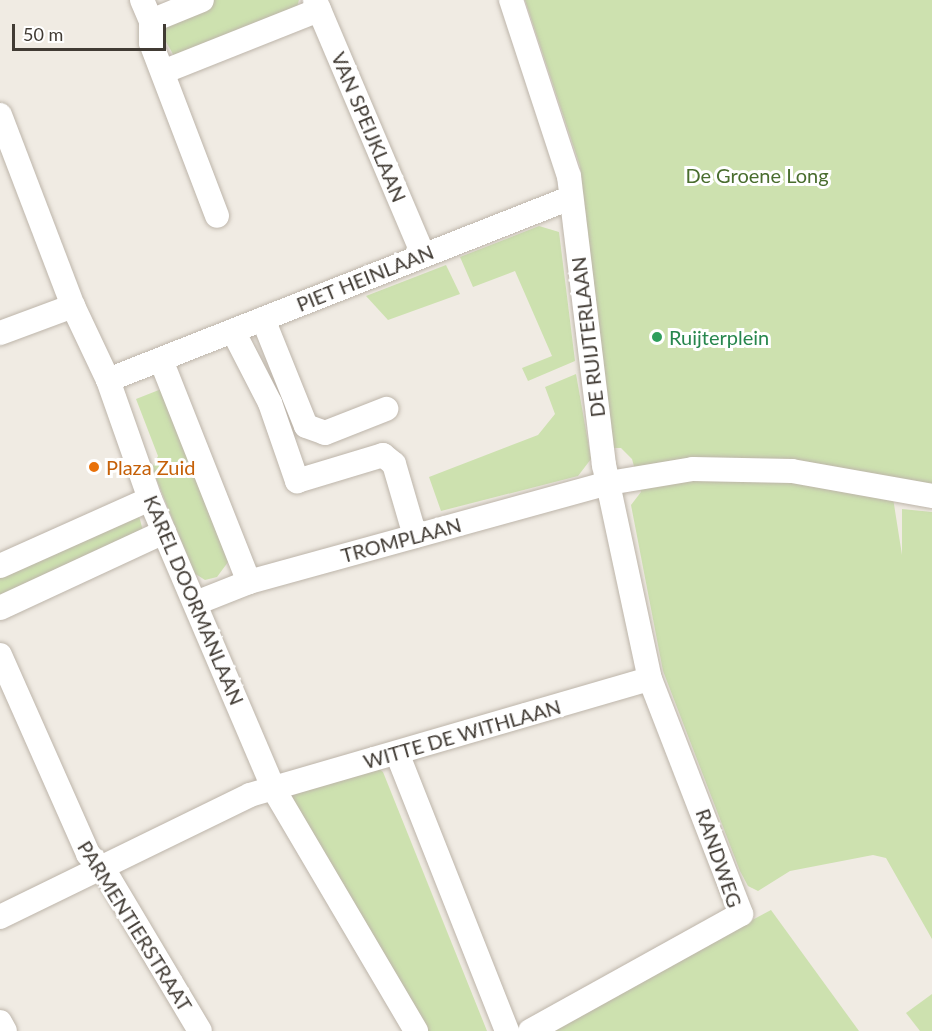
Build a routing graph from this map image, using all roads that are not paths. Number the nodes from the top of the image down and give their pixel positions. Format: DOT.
graph roads {
  1 [pos="202,0"];
  2 [pos="511,0"];
  3 [pos="317,5"];
  4 [pos="147,10"];
  5 [pos="163,72"];
  6 [pos="0,115"];
  7 [pos="568,198"];
  8 [pos="217,216"];
  9 [pos="423,255"];
  10 [pos="73,306"];
  11 [pos="263,320"];
  12 [pos="233,332"];
  13 [pos="0,333"];
  14 [pos="161,360"];
  15 [pos="108,380"];
  16 [pos="386,409"];
  17 [pos="609,483"];
  18 [pos="932,496"];
  19 [pos="150,499"];
  20 [pos="164,532"];
  21 [pos="415,536"];
  22 [pos="0,566"];
  23 [pos="249,582"];
  24 [pos="196,603"];
  25 [pos="0,608"];
  26 [pos="0,655"];
  27 [pos="650,679"];
  28 [pos="397,753"];
  29 [pos="273,788"];
  30 [pos="104,870"];
  31 [pos="0,917"];
  32 [pos="0,1022"];
  33 [pos="5,1031"];
  34 [pos="200,1031"];
  35 [pos="416,1031"];
  36 [pos="507,1031"];
  37 [pos="530,1031"];
  1 -- 4 [label="street"];
  2 -- 7 [label="street, DE RUIJTERLAAN"];
  3 -- 5 [label="street"];
  3 -- 9 [label="street, VAN SPEIJKLAAN"];
  4 -- 5 [label="street"];
  5 -- 8 [label="street"];
  6 -- 10 [label="street, KAREL DOORMANLAAN"];
  7 -- 9 [label="street, PIET HEINLAAN"];
  7 -- 17 [label="street, DE RUIJTERLAAN"];
  9 -- 11 [label="street, PIET HEINLAAN"];
  10 -- 13 [label="street"];
  10 -- 15 [label="street, KAREL DOORMANLAAN"];
  11 -- 12 [label="street, PIET HEINLAAN"];
  11 -- 16 [label="street"];
  12 -- 14 [label="street, PIET HEINLAAN"];
  12 -- 21 [label="street"];
  14 -- 15 [label="street, PIET HEINLAAN"];
  14 -- 23 [label="street"];
  15 -- 19 [label="street, KAREL DOORMANLAAN"];
  17 -- 18 [label="street, TROMPLAAN"];
  17 -- 21 [label="street, TROMPLAAN"];
  17 -- 27 [label="street, DE RUIJTERLAAN"];
  19 -- 20 [label="street, KAREL DOORMANLAAN"];
  19 -- 22 [label="street"];
  20 -- 24 [label="street, KAREL DOORMANLAAN"];
  20 -- 25 [label="street"];
  21 -- 23 [label="street, TROMPLAAN"];
  23 -- 24 [label="street, TROMPLAAN"];
  24 -- 29 [label="street, KAREL DOORMANLAAN"];
  26 -- 30 [label="street, PARMENTIERSTRAAT"];
  27 -- 28 [label="street, WITTE DE WITHLAAN"];
  27 -- 37 [label="street, RANDWEG"];
  28 -- 29 [label="street, WITTE DE WITHLAAN"];
  28 -- 36 [label="street"];
  29 -- 30 [label="street, WITTE DE WITHLAAN"];
  29 -- 35 [label="street, KAREL DOORMANLAAN"];
  30 -- 31 [label="street, WITTE DE WITHLAAN"];
  30 -- 34 [label="street, PARMENTIERSTRAAT"];
  32 -- 33 [label="street"];
}
